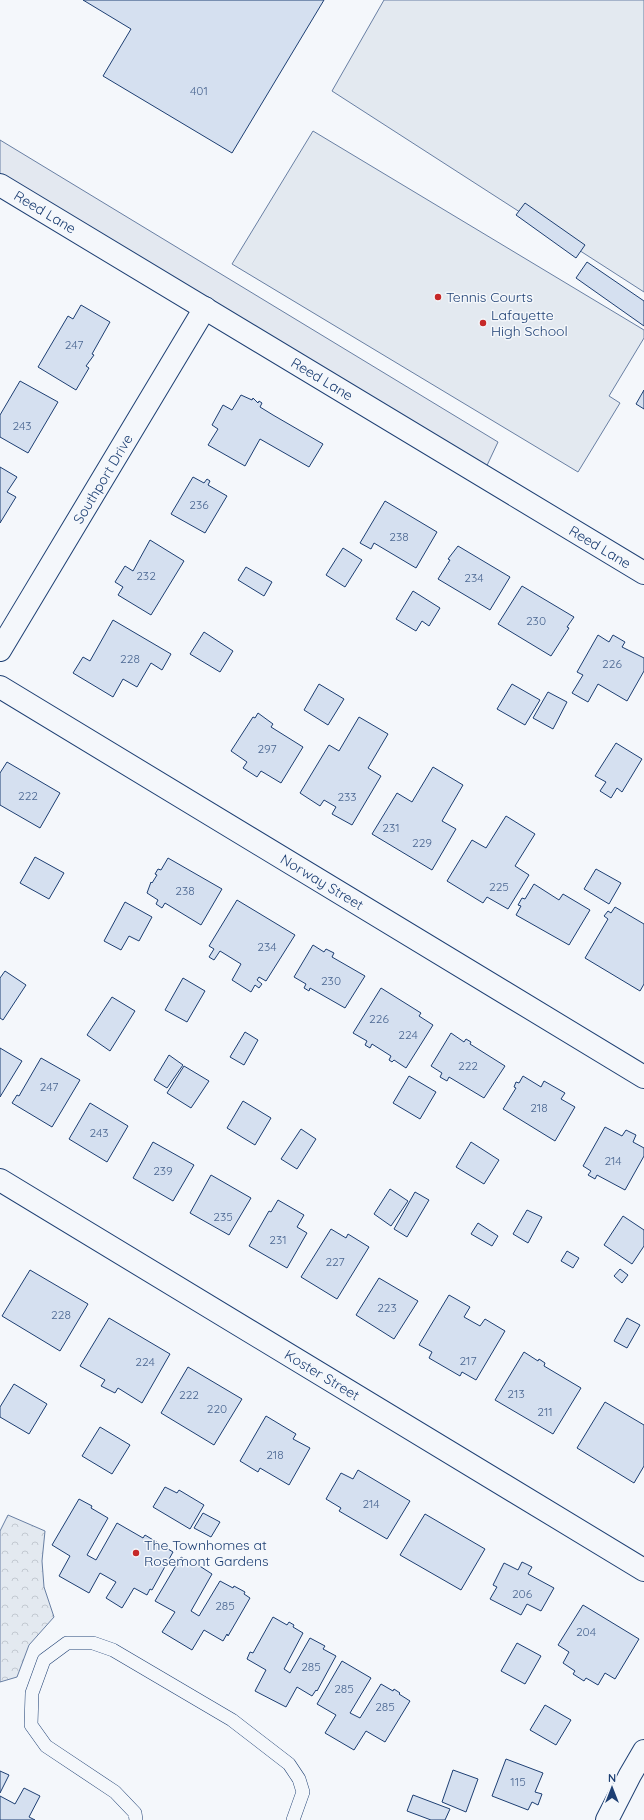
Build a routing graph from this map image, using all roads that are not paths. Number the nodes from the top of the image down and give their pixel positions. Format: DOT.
graph roads {
  1 [pos="0,185"];
  2 [pos="205,308"];
  3 [pos="644,574"];
  4 [pos="0,650"];
  5 [pos="0,687"];
  6 [pos="644,1077"];
  7 [pos="0,1180"];
  8 [pos="644,1570"];
  9 [pos="644,1751"];
  10 [pos="136,1820"];
  11 [pos="292,1820"];
  12 [pos="608,1820"];
  1 -- 2 [label="street, Reed Lane"];
  2 -- 3 [label="street, Reed Lane"];
  2 -- 4 [label="street, Southport Drive"];
  5 -- 6 [label="street, Norway Street"];
  7 -- 8 [label="street, Koster Street"];
  9 -- 12 [label="street"];
  10 -- 11 [label="lane"];
}
